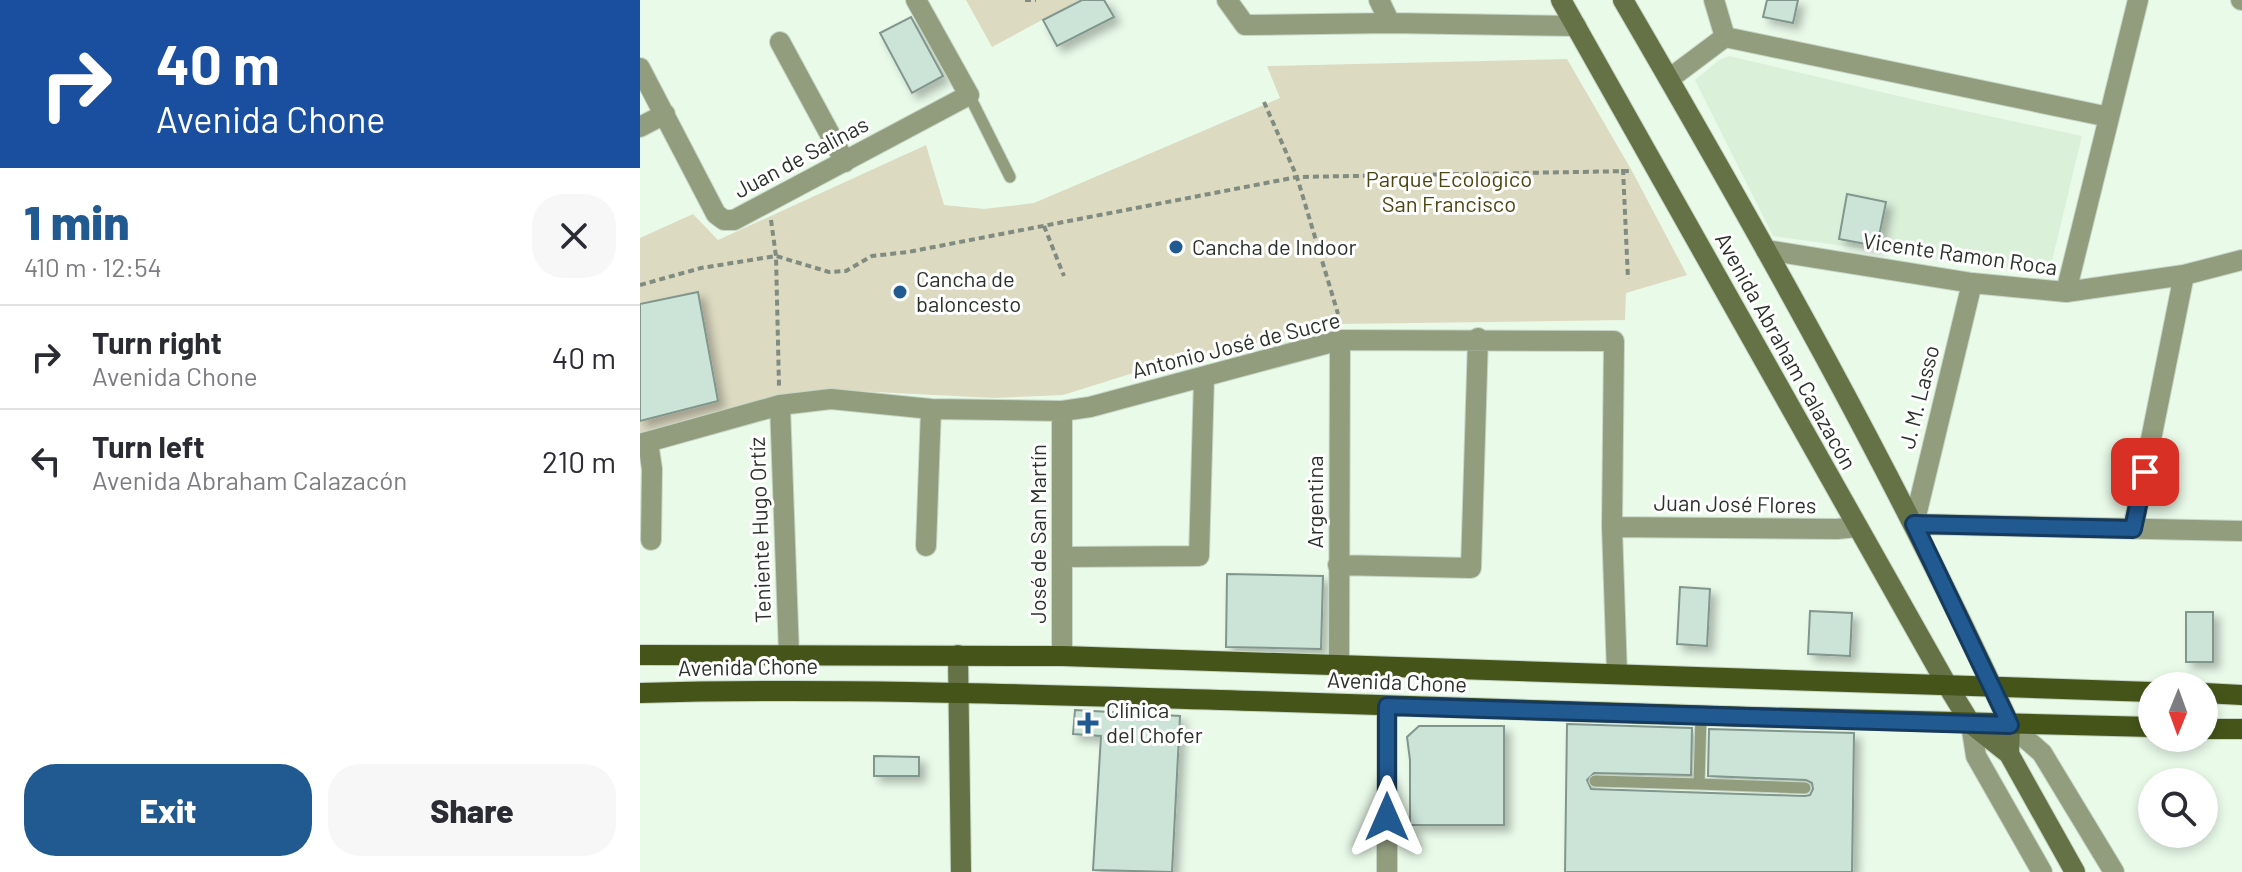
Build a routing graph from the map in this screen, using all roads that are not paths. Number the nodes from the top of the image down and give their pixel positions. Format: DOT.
graph roads {
  1 [pos="916,0"];
  2 [pos="1227,0"];
  3 [pos="1379,0"];
  4 [pos="1561,0"];
  5 [pos="1623,0"];
  6 [pos="1714,0"];
  7 [pos="2138,0"];
  8 [pos="1390,23"];
  9 [pos="1576,26"];
  10 [pos="1725,37"];
  11 [pos="780,42"];
  12 [pos="640,68"];
  13 [pos="1669,79"];
  14 [pos="969,95"];
  15 [pos="665,114"];
  16 [pos="2109,117"];
  17 [pos="640,127"];
  18 [pos="845,162"];
  19 [pos="1010,177"];
  20 [pos="1766,250"];
  21 [pos="2242,260"];
  22 [pos="2184,275"];
  23 [pos="1972,283"];
  24 [pos="2066,292"];
  25 [pos="1478,338"];
  26 [pos="1340,340"];
  27 [pos="1204,378"];
  28 [pos="780,405"];
  29 [pos="931,409"];
  30 [pos="1062,411"];
  31 [pos="644,443"];
  32 [pos="1914,524"];
  33 [pos="1612,527"];
  34 [pos="1857,527"];
  35 [pos="2133,529"];
  36 [pos="2242,531"];
  37 [pos="651,540"];
  38 [pos="926,546"];
  39 [pos="1063,557"];
  40 [pos="1338,565"];
  41 [pos="789,654"];
  42 [pos="640,655"];
  43 [pos="958,655"];
  44 [pos="1062,656"];
  45 [pos="1339,664"];
  46 [pos="1617,674"];
  47 [pos="1947,685"];
  48 [pos="1993,688"];
  49 [pos="2138,692"];
  50 [pos="640,693"];
  51 [pos="959,694"];
  52 [pos="2218,694"];
  53 [pos="2242,695"];
  54 [pos="1387,706"];
  55 [pos="1701,716"];
  56 [pos="1971,724"];
  57 [pos="2010,725"];
  58 [pos="2138,727"];
  59 [pos="2218,729"];
  60 [pos="2242,729"];
  61 [pos="2009,754"];
  62 [pos="1595,781"];
  63 [pos="1699,784"];
  64 [pos="1805,788"];
  65 [pos="961,872"];
  66 [pos="1387,872"];
  67 [pos="2042,872"];
  68 [pos="2075,872"];
  69 [pos="2114,872"];
  1 -- 14 [label="street"];
  2 -- 8 [label="street"];
  3 -- 8 [label="street"];
  4 -- 9 [label="main road, Avenida Abraham Calazacón"];
  5 -- 13 [label="main road, Avenida Abraham Calazacón"];
  6 -- 10 [label="street"];
  7 -- 16 [label="street"];
  8 -- 9 [label="street"];
  9 -- 34 [label="main road, Avenida Abraham Calazacón"];
  10 -- 13 [label="street"];
  10 -- 16 [label="street"];
  11 -- 18 [label="street"];
  12 -- 15 [label="street, Juan de Salinas"];
  13 -- 20 [label="main road, Avenida Abraham Calazacón"];
  14 -- 18 [label="street, Juan de Salinas"];
  14 -- 19 [label="lane"];
  15 -- 17 [label="street"];
  15 -- 18 [label="street, Juan de Salinas"];
  16 -- 24 [label="street"];
  20 -- 23 [label="street, Vicente Ramon Roca"];
  20 -- 32 [label="main road, Avenida Abraham Calazacón"];
  21 -- 22 [label="street, Vicente Ramon Roca"];
  22 -- 24 [label="street, Vicente Ramon Roca"];
  22 -- 35 [label="street"];
  23 -- 24 [label="street, Vicente Ramon Roca"];
  23 -- 32 [label="street, J. M. Lasso"];
  25 -- 26 [label="street, Antonio José de Sucre"];
  25 -- 33 [label="street, Antonio José de Sucre"];
  25 -- 40 [label="street"];
  26 -- 27 [label="street, Antonio José de Sucre"];
  26 -- 40 [label="street, Argentina"];
  27 -- 30 [label="street, Antonio José de Sucre"];
  27 -- 39 [label="street"];
  28 -- 29 [label="street, Antonio José de Sucre"];
  28 -- 31 [label="street, Antonio José de Sucre"];
  28 -- 41 [label="street, Teniente Hugo Ortíz"];
  29 -- 30 [label="street, Antonio José de Sucre"];
  29 -- 38 [label="street"];
  30 -- 39 [label="street, José de San Martín"];
  31 -- 37 [label="street"];
  32 -- 35 [label="street"];
  32 -- 48 [label="main road, Avenida Abraham Calazacón"];
  33 -- 34 [label="street, Juan José Flores"];
  33 -- 46 [label="street, Antonio José de Sucre"];
  34 -- 47 [label="main road, Avenida Abraham Calazacón"];
  35 -- 36 [label="street"];
  39 -- 44 [label="street, José de San Martín"];
  40 -- 45 [label="street, Argentina"];
  41 -- 42 [label="main road, Avenida Chone"];
  41 -- 43 [label="main road, Avenida Chone"];
  43 -- 44 [label="main road, Avenida Chone"];
  43 -- 51 [label="main road"];
  44 -- 45 [label="main road, Avenida Chone"];
  45 -- 46 [label="main road, Avenida Chone"];
  46 -- 47 [label="main road, Avenida Chone"];
  47 -- 48 [label="main road, Avenida Chone"];
  47 -- 56 [label="main road, Avenida Abraham Calazacón"];
  48 -- 49 [label="main road, Avenida Chone"];
  48 -- 57 [label="main road, Avenida Abraham Calazacón"];
  50 -- 51 [label="main road, Avenida Chone"];
  51 -- 54 [label="main road, Avenida Chone"];
  51 -- 65 [label="main road"];
  52 -- 53 [label="main road"];
  54 -- 55 [label="main road, Avenida Chone"];
  54 -- 66 [label="street"];
  55 -- 56 [label="main road, Avenida Chone"];
  55 -- 63 [label="lane"];
  56 -- 57 [label="main road, Avenida Chone"];
  56 -- 61 [label="main road, Avenida Abraham Calazacón"];
  56 -- 67 [label="street, Avenida Abraham Calazacón"];
  57 -- 58 [label="main road, Avenida Chone"];
  57 -- 61 [label="main road, Avenida Abraham Calazacón"];
  57 -- 69 [label="street, Avenida Abraham Calazacón"];
  59 -- 60 [label="main road"];
  61 -- 68 [label="main road, Avenida Abraham Calazacón"];
  62 -- 63 [label="lane"];
  63 -- 64 [label="lane"];
}
